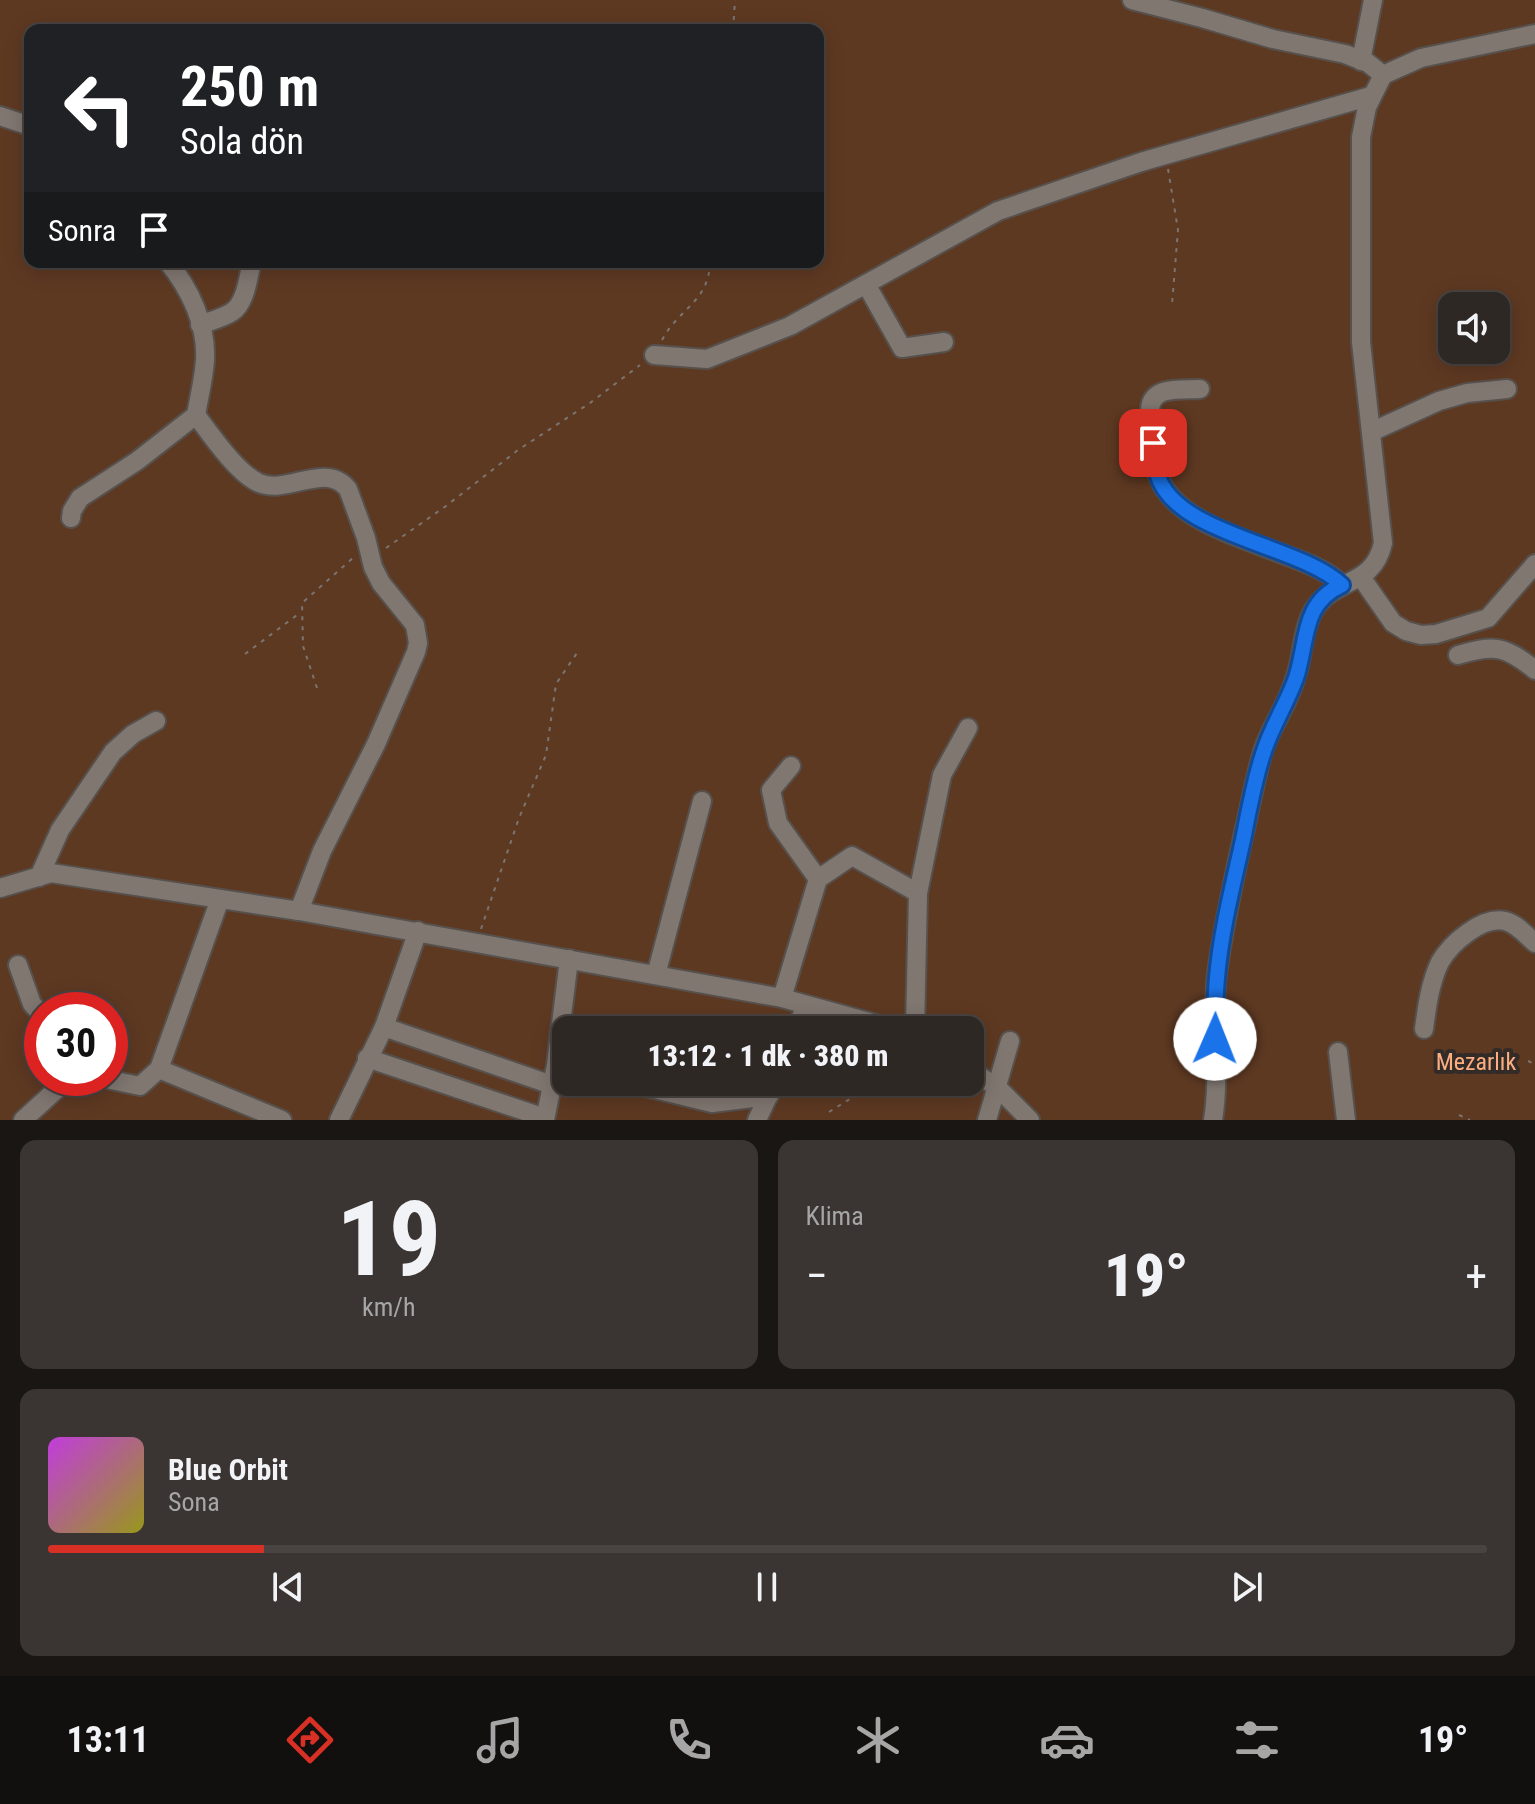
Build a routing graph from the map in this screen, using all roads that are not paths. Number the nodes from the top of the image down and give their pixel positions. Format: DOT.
graph roads {
  1 [pos="1132,0"];
  2 [pos="1373,0"];
  3 [pos="1535,34"];
  4 [pos="1361,61"];
  5 [pos="1383,75"];
  6 [pos="1371,96"];
  7 [pos="0,116"];
  8 [pos="24,124"];
  9 [pos="172,268"];
  10 [pos="250,268"];
  11 [pos="866,284"];
  12 [pos="200,325"];
  13 [pos="944,342"];
  14 [pos="654,355"];
  15 [pos="1200,389"];
  16 [pos="1507,389"];
  17 [pos="196,415"];
  18 [pos="1371,432"];
  19 [pos="71,518"];
  20 [pos="1535,564"];
  21 [pos="1361,577"];
  22 [pos="1342,585"];
  23 [pos="1458,655"];
  24 [pos="1535,670"];
  25 [pos="156,721"];
  26 [pos="968,728"];
  27 [pos="791,766"];
  28 [pos="702,801"];
  29 [pos="39,877"];
  30 [pos="818,879"];
  31 [pos="0,888"];
  32 [pos="918,893"];
  33 [pos="220,899"];
  34 [pos="299,911"];
  35 [pos="418,931"];
  36 [pos="1535,943"];
  37 [pos="569,959"];
  38 [pos="18,965"];
  39 [pos="656,975"];
  40 [pos="28,992"];
  41 [pos="782,998"];
  42 [pos="806,1005"];
  43 [pos="565,1016"];
  44 [pos="802,1016"];
  45 [pos="846,1016"];
  46 [pos="915,1016"];
  47 [pos="384,1027"];
  48 [pos="1424,1029"];
  49 [pos="1010,1041"];
  50 [pos="1338,1052"];
  51 [pos="367,1058"];
  52 [pos="159,1069"];
  53 [pos="984,1079"];
  54 [pos="128,1084"];
  55 [pos="552,1085"];
  56 [pos="997,1087"];
  57 [pos="49,1096"];
  58 [pos="683,1096"];
  59 [pos="742,1096"];
  60 [pos="769,1096"];
  61 [pos="545,1119"];
  62 [pos="23,1120"];
  63 [pos="282,1120"];
  64 [pos="339,1120"];
  65 [pos="757,1120"];
  66 [pos="987,1120"];
  67 [pos="1030,1120"];
  68 [pos="1213,1120"];
  69 [pos="1346,1120"];
  1 -- 4 [label="street"];
  2 -- 4 [label="street"];
  3 -- 5 [label="street"];
  4 -- 5 [label="street"];
  5 -- 6 [label="street"];
  6 -- 11 [label="street"];
  6 -- 18 [label="street"];
  7 -- 8 [label="street"];
  9 -- 12 [label="street"];
  10 -- 12 [label="street"];
  11 -- 13 [label="street"];
  11 -- 14 [label="street"];
  12 -- 17 [label="street"];
  15 -- 22 [label="street"];
  16 -- 18 [label="street"];
  17 -- 19 [label="street"];
  17 -- 34 [label="street"];
  18 -- 21 [label="street"];
  20 -- 21 [label="street"];
  21 -- 22 [label="street"];
  22 -- 68 [label="street"];
  23 -- 24 [label="street"];
  25 -- 29 [label="street"];
  26 -- 32 [label="street"];
  27 -- 30 [label="street"];
  28 -- 39 [label="street"];
  29 -- 31 [label="street"];
  29 -- 33 [label="street"];
  30 -- 32 [label="street"];
  30 -- 41 [label="street"];
  32 -- 46 [label="street"];
  33 -- 34 [label="street"];
  33 -- 52 [label="street"];
  34 -- 35 [label="street"];
  35 -- 37 [label="street"];
  35 -- 47 [label="street"];
  36 -- 48 [label="street"];
  37 -- 39 [label="street"];
  37 -- 43 [label="street"];
  38 -- 40 [label="street"];
  39 -- 41 [label="street"];
  41 -- 42 [label="street"];
  42 -- 44 [label="street"];
  42 -- 45 [label="street"];
  47 -- 51 [label="street"];
  47 -- 55 [label="street"];
  49 -- 56 [label="street"];
  50 -- 69 [label="street"];
  51 -- 61 [label="street"];
  51 -- 64 [label="street"];
  52 -- 54 [label="street"];
  52 -- 63 [label="street"];
  53 -- 56 [label="street"];
  55 -- 61 [label="street"];
  56 -- 66 [label="street"];
  56 -- 67 [label="street"];
  57 -- 62 [label="street"];
  58 -- 59 [label="street"];
  60 -- 65 [label="street"];
}
